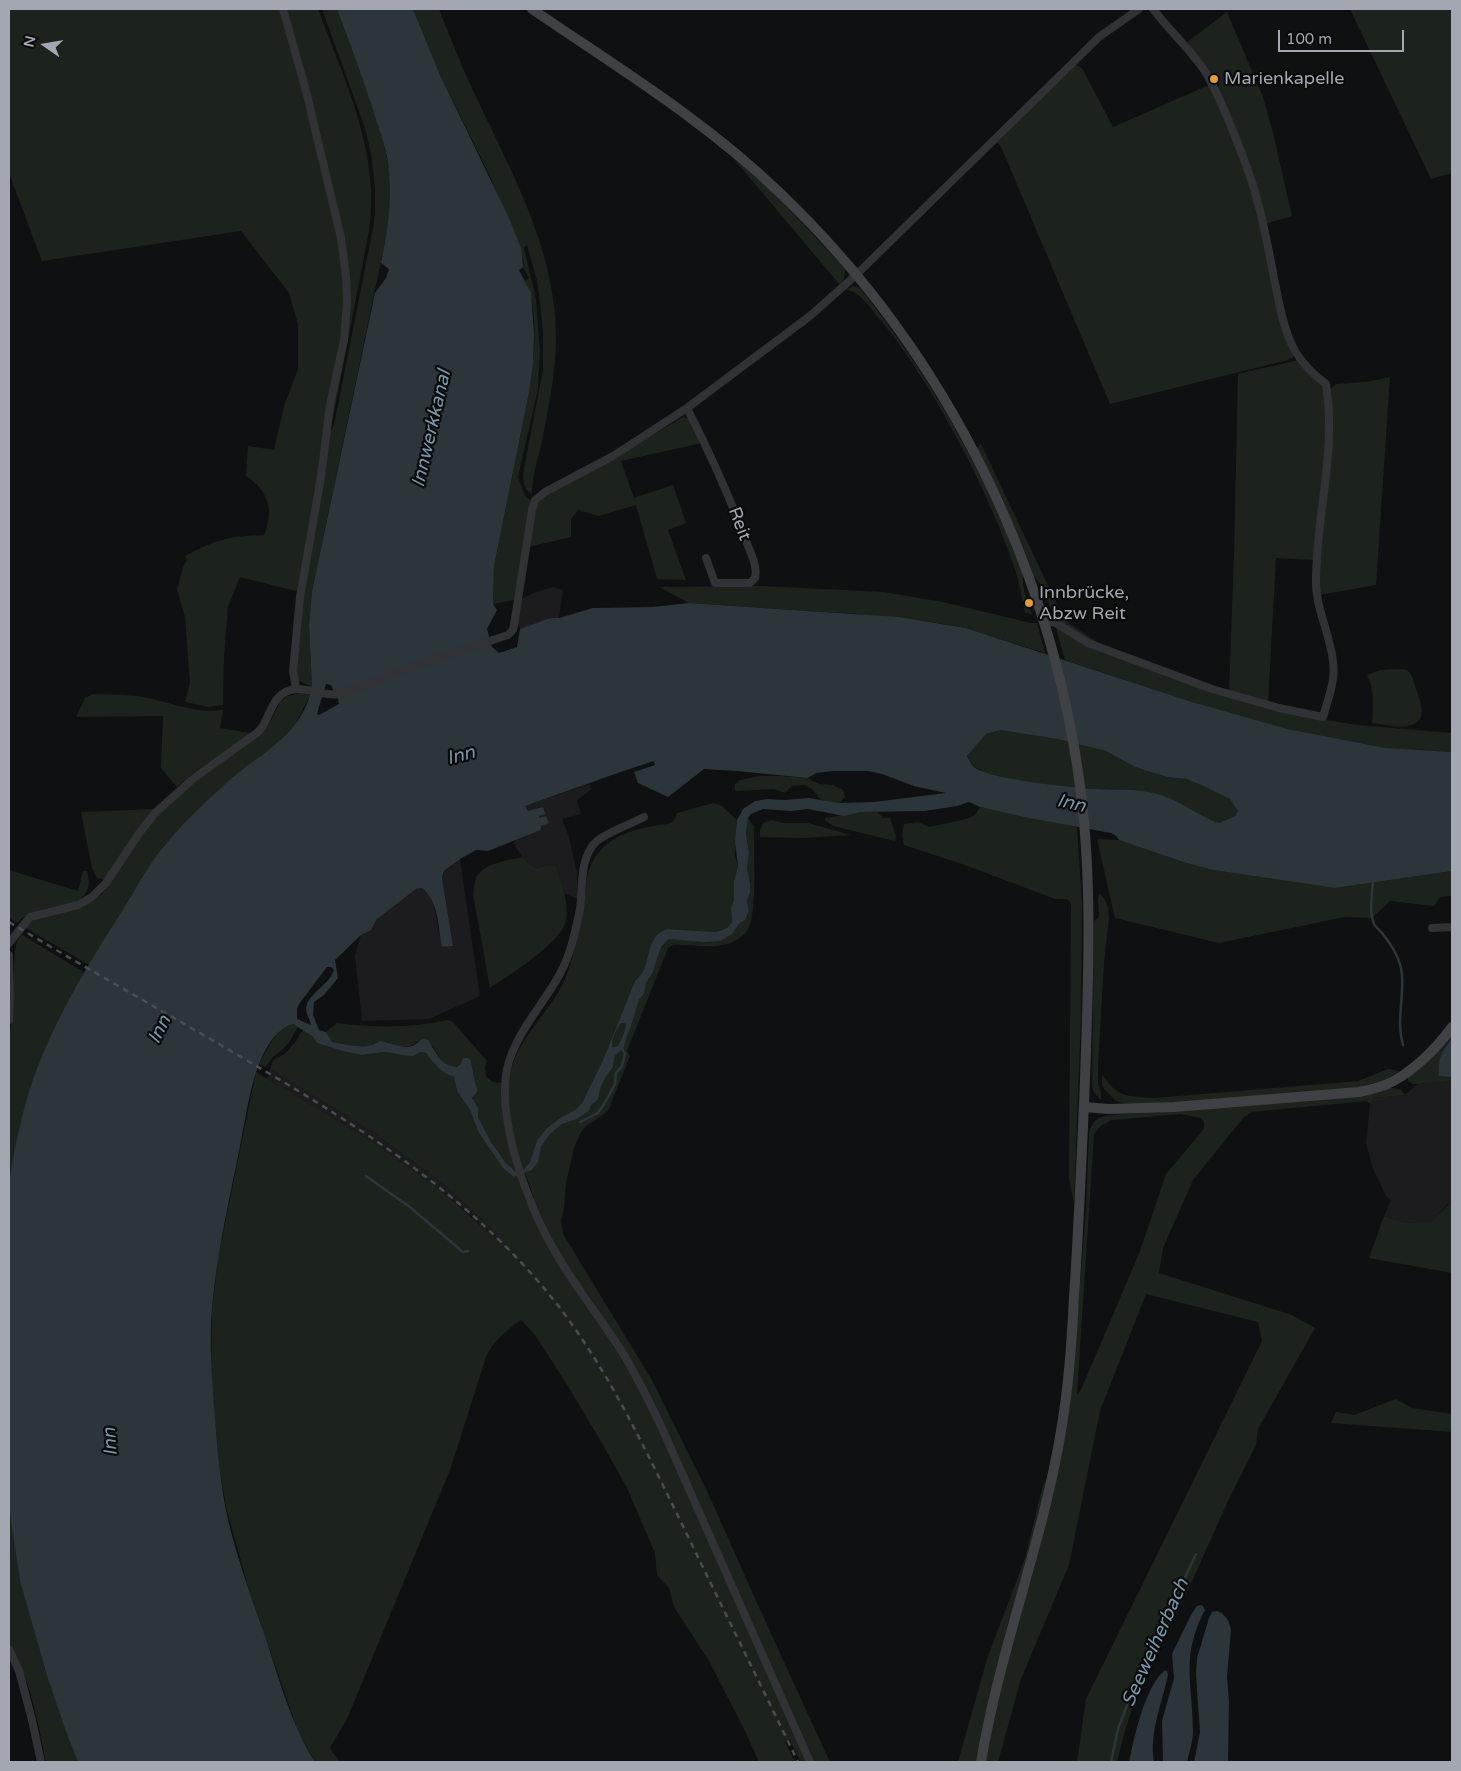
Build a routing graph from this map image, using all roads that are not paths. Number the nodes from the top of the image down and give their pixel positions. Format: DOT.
graph roads {
  1 [pos="283,9"];
  2 [pos="532,9"];
  3 [pos="1139,9"];
  4 [pos="1153,9"];
  5 [pos="856,275"];
  6 [pos="687,408"];
  7 [pos="706,558"];
  8 [pos="1046,623"];
  9 [pos="296,688"];
  10 [pos="644,817"];
  11 [pos="1452,927"];
  12 [pos="1432,928"];
  13 [pos="9,943"];
  14 [pos="9,954"];
  15 [pos="9,1020"];
  16 [pos="1452,1027"];
  17 [pos="1084,1107"];
  18 [pos="9,1649"];
  19 [pos="42,1762"];
  20 [pos="810,1762"];
  21 [pos="982,1762"];
  1 -- 9 [label="street"];
  2 -- 5 [label="street"];
  3 -- 5 [label="street"];
  4 -- 8 [label="street"];
  5 -- 6 [label="street"];
  5 -- 8 [label="street"];
  6 -- 7 [label="street, Reit"];
  6 -- 9 [label="street"];
  8 -- 17 [label="street"];
  9 -- 13 [label="street"];
  10 -- 20 [label="street"];
  11 -- 12 [label="street"];
  14 -- 15 [label="street"];
  16 -- 17 [label="street"];
  17 -- 21 [label="street"];
  18 -- 19 [label="street"];
}
